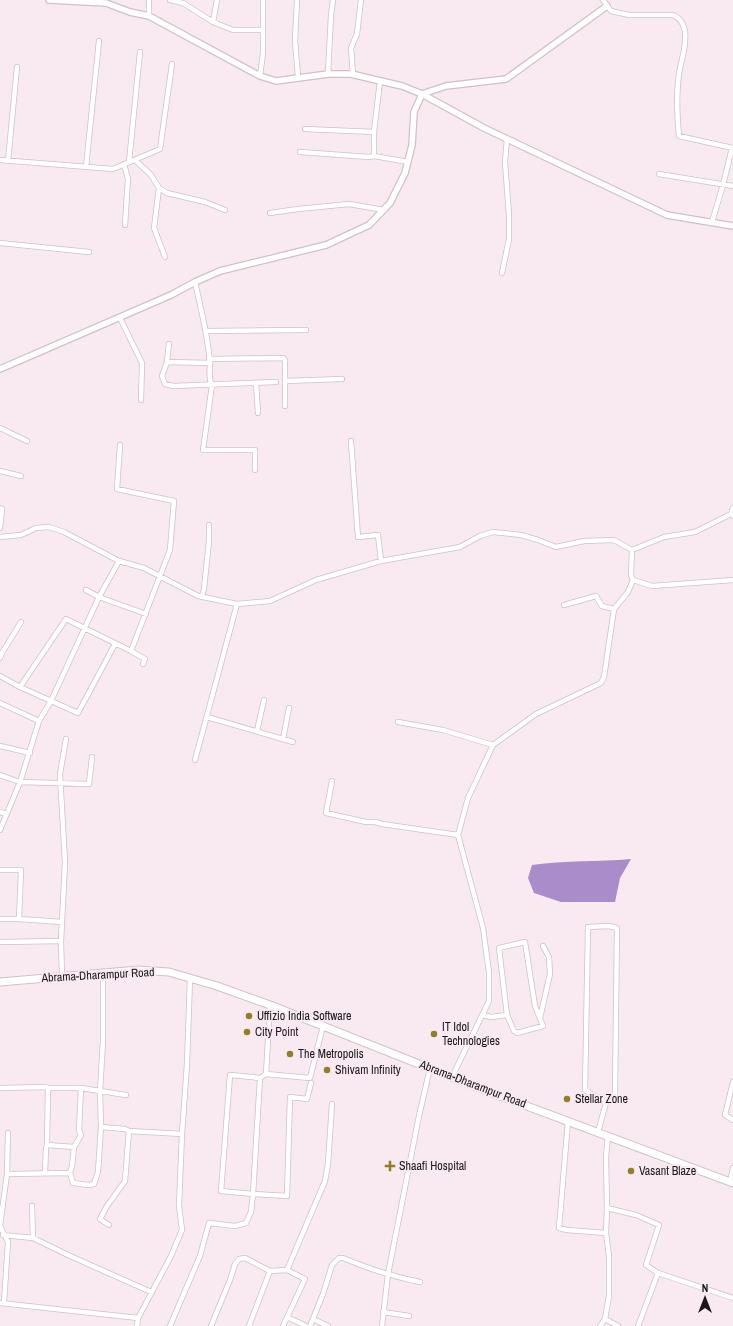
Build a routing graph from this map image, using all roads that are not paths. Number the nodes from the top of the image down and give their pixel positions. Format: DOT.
graph roads {
  1 [pos="49,0"];
  2 [pos="149,0"];
  3 [pos="170,0"];
  4 [pos="217,0"];
  5 [pos="263,0"];
  6 [pos="297,0"];
  7 [pos="333,0"];
  8 [pos="361,0"];
  9 [pos="603,0"];
  10 [pos="183,1"];
  11 [pos="106,2"];
  12 [pos="607,6"];
  13 [pos="149,16"];
  14 [pos="213,22"];
  15 [pos="263,30"];
  16 [pos="100,41"];
  17 [pos="140,52"];
  18 [pos="172,64"];
  19 [pos="17,67"];
  20 [pos="328,74"];
  21 [pos="353,75"];
  22 [pos="260,76"];
  23 [pos="298,77"];
  24 [pos="380,81"];
  25 [pos="422,94"];
  26 [pos="305,128"];
  27 [pos="374,132"];
  28 [pos="507,139"];
  29 [pos="732,148"];
  30 [pos="300,152"];
  31 [pos="374,156"];
  32 [pos="0,160"];
  33 [pos="136,160"];
  34 [pos="8,161"];
  35 [pos="408,162"];
  36 [pos="127,163"];
  37 [pos="86,167"];
  38 [pos="659,174"];
  39 [pos="723,184"];
  40 [pos="733,186"];
  41 [pos="159,188"];
  42 [pos="225,210"];
  43 [pos="384,210"];
  44 [pos="270,213"];
  45 [pos="712,222"];
  46 [pos="125,225"];
  47 [pos="733,226"];
  48 [pos="0,243"];
  49 [pos="89,252"];
  50 [pos="165,257"];
  51 [pos="502,273"];
  52 [pos="195,282"];
  53 [pos="120,318"];
  54 [pos="306,330"];
  55 [pos="206,331"];
  56 [pos="169,344"];
  57 [pos="209,361"];
  58 [pos="167,362"];
  59 [pos="0,369"];
  60 [pos="342,380"];
  61 [pos="285,381"];
  62 [pos="276,382"];
  63 [pos="256,383"];
  64 [pos="212,385"];
  65 [pos="141,400"];
  66 [pos="285,406"];
  67 [pos="258,413"];
  68 [pos="0,428"];
  69 [pos="27,440"];
  70 [pos="351,441"];
  71 [pos="120,445"];
  72 [pos="255,470"];
  73 [pos="0,471"];
  74 [pos="21,476"];
  75 [pos="0,508"];
  76 [pos="733,508"];
  77 [pos="732,515"];
  78 [pos="209,525"];
  79 [pos="0,528"];
  80 [pos="0,537"];
  81 [pos="632,550"];
  82 [pos="119,561"];
  83 [pos="381,562"];
  84 [pos="160,576"];
  85 [pos="632,580"];
  86 [pos="733,580"];
  87 [pos="86,590"];
  88 [pos="202,596"];
  89 [pos="100,597"];
  90 [pos="237,604"];
  91 [pos="564,605"];
  92 [pos="614,608"];
  93 [pos="146,614"];
  94 [pos="21,622"];
  95 [pos="84,629"];
  96 [pos="115,644"];
  97 [pos="131,651"];
  98 [pos="0,658"];
  99 [pos="143,664"];
  100 [pos="0,676"];
  101 [pos="20,687"];
  102 [pos="264,700"];
  103 [pos="51,701"];
  104 [pos="0,703"];
  105 [pos="289,708"];
  106 [pos="207,717"];
  107 [pos="39,721"];
  108 [pos="398,722"];
  109 [pos="257,731"];
  110 [pos="66,739"];
  111 [pos="283,739"];
  112 [pos="293,742"];
  113 [pos="493,745"];
  114 [pos="0,746"];
  115 [pos="30,753"];
  116 [pos="92,757"];
  117 [pos="195,760"];
  118 [pos="0,775"];
  119 [pos="332,781"];
  120 [pos="20,782"];
  121 [pos="62,783"];
  122 [pos="0,812"];
  123 [pos="6,814"];
  124 [pos="0,830"];
  125 [pos="458,835"];
  126 [pos="0,870"];
  127 [pos="19,919"];
  128 [pos="0,920"];
  129 [pos="62,922"];
  130 [pos="61,941"];
  131 [pos="0,942"];
  132 [pos="543,946"];
  133 [pos="103,973"];
  134 [pos="62,976"];
  135 [pos="190,978"];
  136 [pos="0,982"];
  137 [pos="270,1005"];
  138 [pos="482,1015"];
  139 [pos="507,1016"];
  140 [pos="540,1018"];
  141 [pos="323,1026"];
  142 [pos="430,1068"];
  143 [pos="266,1074"];
  144 [pos="452,1077"];
  145 [pos="260,1078"];
  146 [pos="733,1082"];
  147 [pos="311,1083"];
  148 [pos="0,1088"];
  149 [pos="48,1088"];
  150 [pos="81,1088"];
  151 [pos="100,1091"];
  152 [pos="126,1096"];
  153 [pos="606,1103"];
  154 [pos="332,1104"];
  155 [pos="733,1120"];
  156 [pos="568,1121"];
  157 [pos="100,1127"];
  158 [pos="129,1131"];
  159 [pos="598,1132"];
  160 [pos="8,1133"];
  161 [pos="182,1134"];
  162 [pos="608,1135"];
  163 [pos="47,1145"];
  164 [pos="74,1147"];
  165 [pos="733,1168"];
  166 [pos="45,1173"];
  167 [pos="70,1173"];
  168 [pos="7,1174"];
  169 [pos="732,1182"];
  170 [pos="253,1194"];
  171 [pos="32,1206"];
  172 [pos="607,1208"];
  173 [pos="109,1225"];
  174 [pos="606,1233"];
  175 [pos="2,1235"];
  176 [pos="33,1238"];
  177 [pos="287,1270"];
  178 [pos="270,1271"];
  179 [pos="658,1273"];
  180 [pos="388,1274"];
  181 [pos="420,1282"];
  182 [pos="151,1292"];
  183 [pos="733,1298"];
  184 [pos="2,1303"];
  185 [pos="383,1312"];
  186 [pos="409,1316"];
  187 [pos="287,1317"];
  188 [pos="138,1318"];
  189 [pos="313,1319"];
  190 [pos="605,1319"];
  191 [pos="137,1326"];
  192 [pos="170,1326"];
  193 [pos="211,1326"];
  194 [pos="249,1326"];
  195 [pos="283,1326"];
  196 [pos="306,1326"];
  197 [pos="310,1326"];
  198 [pos="328,1326"];
  199 [pos="382,1326"];
  200 [pos="600,1326"];
  201 [pos="618,1326"];
  202 [pos="638,1326"];
  1 -- 11 [label="street"];
  2 -- 13 [label="street"];
  3 -- 10 [label="street"];
  4 -- 14 [label="street"];
  5 -- 15 [label="street"];
  6 -- 23 [label="street"];
  7 -- 20 [label="street"];
  8 -- 21 [label="street"];
  9 -- 12 [label="street"];
  10 -- 14 [label="street"];
  11 -- 13 [label="street"];
  12 -- 25 [label="street"];
  12 -- 29 [label="street"];
  13 -- 22 [label="street"];
  14 -- 15 [label="street"];
  15 -- 22 [label="street"];
  16 -- 37 [label="street"];
  17 -- 36 [label="street"];
  18 -- 33 [label="street"];
  19 -- 34 [label="street"];
  20 -- 21 [label="street"];
  20 -- 23 [label="street"];
  21 -- 24 [label="street"];
  22 -- 23 [label="street"];
  24 -- 25 [label="street"];
  24 -- 27 [label="street"];
  25 -- 28 [label="street"];
  25 -- 35 [label="street"];
  26 -- 27 [label="street"];
  27 -- 31 [label="street"];
  28 -- 45 [label="street"];
  28 -- 51 [label="street"];
  29 -- 39 [label="street"];
  30 -- 31 [label="street"];
  31 -- 35 [label="street"];
  32 -- 34 [label="street"];
  33 -- 36 [label="street"];
  33 -- 41 [label="street"];
  34 -- 37 [label="street"];
  35 -- 43 [label="street"];
  36 -- 37 [label="street"];
  36 -- 46 [label="street"];
  38 -- 39 [label="street"];
  39 -- 40 [label="street"];
  39 -- 45 [label="street"];
  41 -- 42 [label="street"];
  41 -- 50 [label="street"];
  43 -- 44 [label="street"];
  43 -- 52 [label="street"];
  45 -- 47 [label="street"];
  48 -- 49 [label="street"];
  52 -- 53 [label="street"];
  52 -- 55 [label="street"];
  53 -- 59 [label="street"];
  53 -- 65 [label="street"];
  54 -- 55 [label="street"];
  55 -- 57 [label="street"];
  56 -- 58 [label="street"];
  57 -- 58 [label="street"];
  57 -- 61 [label="street"];
  57 -- 64 [label="street"];
  58 -- 64 [label="street"];
  60 -- 61 [label="street"];
  61 -- 66 [label="street"];
  62 -- 63 [label="street"];
  63 -- 64 [label="street"];
  63 -- 67 [label="street"];
  64 -- 72 [label="street"];
  68 -- 69 [label="street"];
  70 -- 83 [label="street"];
  71 -- 84 [label="street"];
  73 -- 74 [label="street"];
  75 -- 79 [label="street"];
  76 -- 77 [label="street"];
  77 -- 81 [label="street"];
  78 -- 88 [label="street"];
  80 -- 82 [label="street"];
  81 -- 83 [label="street"];
  81 -- 85 [label="street"];
  82 -- 84 [label="street"];
  82 -- 89 [label="street"];
  83 -- 90 [label="street"];
  84 -- 88 [label="street"];
  84 -- 93 [label="street"];
  85 -- 86 [label="street"];
  85 -- 92 [label="street"];
  87 -- 89 [label="street"];
  88 -- 90 [label="street"];
  89 -- 93 [label="street"];
  89 -- 95 [label="street"];
  90 -- 106 [label="street"];
  91 -- 92 [label="street"];
  92 -- 113 [label="street"];
  93 -- 97 [label="street"];
  94 -- 98 [label="street"];
  95 -- 96 [label="street"];
  95 -- 101 [label="street"];
  95 -- 103 [label="street"];
  96 -- 97 [label="street"];
  96 -- 103 [label="street"];
  97 -- 99 [label="street"];
  100 -- 101 [label="street"];
  101 -- 103 [label="street"];
  102 -- 109 [label="street"];
  103 -- 107 [label="street"];
  104 -- 107 [label="street"];
  105 -- 111 [label="street"];
  106 -- 109 [label="street"];
  106 -- 117 [label="street"];
  107 -- 115 [label="street"];
  108 -- 113 [label="street"];
  109 -- 111 [label="street"];
  110 -- 121 [label="street"];
  111 -- 112 [label="street"];
  113 -- 125 [label="street"];
  114 -- 115 [label="street"];
  115 -- 120 [label="street"];
  116 -- 121 [label="street"];
  118 -- 120 [label="street"];
  119 -- 125 [label="street"];
  120 -- 121 [label="street"];
  120 -- 123 [label="street"];
  121 -- 129 [label="street"];
  122 -- 123 [label="street"];
  123 -- 124 [label="street"];
  125 -- 138 [label="street"];
  126 -- 127 [label="street"];
  127 -- 128 [label="street"];
  127 -- 129 [label="street"];
  129 -- 130 [label="street"];
  130 -- 131 [label="street"];
  130 -- 134 [label="street"];
  132 -- 140 [label="street"];
  133 -- 134 [label="main road, Abrama-Dharampur Road"];
  133 -- 135 [label="main road, Abrama-Dharampur Road"];
  133 -- 151 [label="street"];
  134 -- 136 [label="main road, Abrama-Dharampur Road"];
  135 -- 137 [label="main road, Abrama-Dharampur Road"];
  135 -- 161 [label="street"];
  137 -- 141 [label="main road, Abrama-Dharampur Road"];
  137 -- 143 [label="street"];
  138 -- 139 [label="street"];
  138 -- 144 [label="street"];
  139 -- 140 [label="street"];
  139 -- 140 [label="street"];
  141 -- 142 [label="main road, Abrama-Dharampur Road"];
  141 -- 143 [label="street"];
  142 -- 144 [label="main road, Abrama-Dharampur Road"];
  142 -- 180 [label="street"];
  143 -- 145 [label="street"];
  144 -- 156 [label="main road, Abrama-Dharampur Road"];
  145 -- 170 [label="street"];
  145 -- 170 [label="street"];
  146 -- 155 [label="street"];
  147 -- 170 [label="street"];
  148 -- 149 [label="street"];
  149 -- 150 [label="street"];
  149 -- 163 [label="street"];
  150 -- 151 [label="street"];
  150 -- 164 [label="street"];
  151 -- 152 [label="street"];
  151 -- 157 [label="street"];
  153 -- 153 [label="street"];
  153 -- 159 [label="street"];
  154 -- 177 [label="street"];
  156 -- 159 [label="main road, Abrama-Dharampur Road"];
  156 -- 174 [label="street"];
  157 -- 158 [label="street"];
  157 -- 167 [label="street"];
  158 -- 161 [label="street"];
  158 -- 173 [label="street"];
  159 -- 162 [label="main road, Abrama-Dharampur Road"];
  160 -- 168 [label="street"];
  161 -- 182 [label="street"];
  162 -- 169 [label="main road, Abrama-Dharampur Road"];
  162 -- 172 [label="street"];
  163 -- 164 [label="street"];
  163 -- 166 [label="street"];
  164 -- 167 [label="street"];
  165 -- 169 [label="street"];
  166 -- 167 [label="street"];
  166 -- 168 [label="street"];
  168 -- 175 [label="street"];
  170 -- 192 [label="street"];
  171 -- 176 [label="street"];
  172 -- 174 [label="street"];
  172 -- 179 [label="street"];
  174 -- 190 [label="street"];
  175 -- 176 [label="street"];
  175 -- 184 [label="street"];
  176 -- 182 [label="street"];
  177 -- 178 [label="street"];
  177 -- 187 [label="street"];
  178 -- 193 [label="street"];
  178 -- 194 [label="street"];
  179 -- 183 [label="street"];
  179 -- 202 [label="street"];
  180 -- 181 [label="street"];
  180 -- 185 [label="street"];
  180 -- 189 [label="street"];
  182 -- 188 [label="street"];
  184 -- 188 [label="street"];
  185 -- 186 [label="street"];
  185 -- 199 [label="street"];
  187 -- 195 [label="street"];
  187 -- 196 [label="street"];
  188 -- 191 [label="street"];
  189 -- 197 [label="street"];
  189 -- 198 [label="street"];
  190 -- 200 [label="street"];
  190 -- 201 [label="street"];
}
